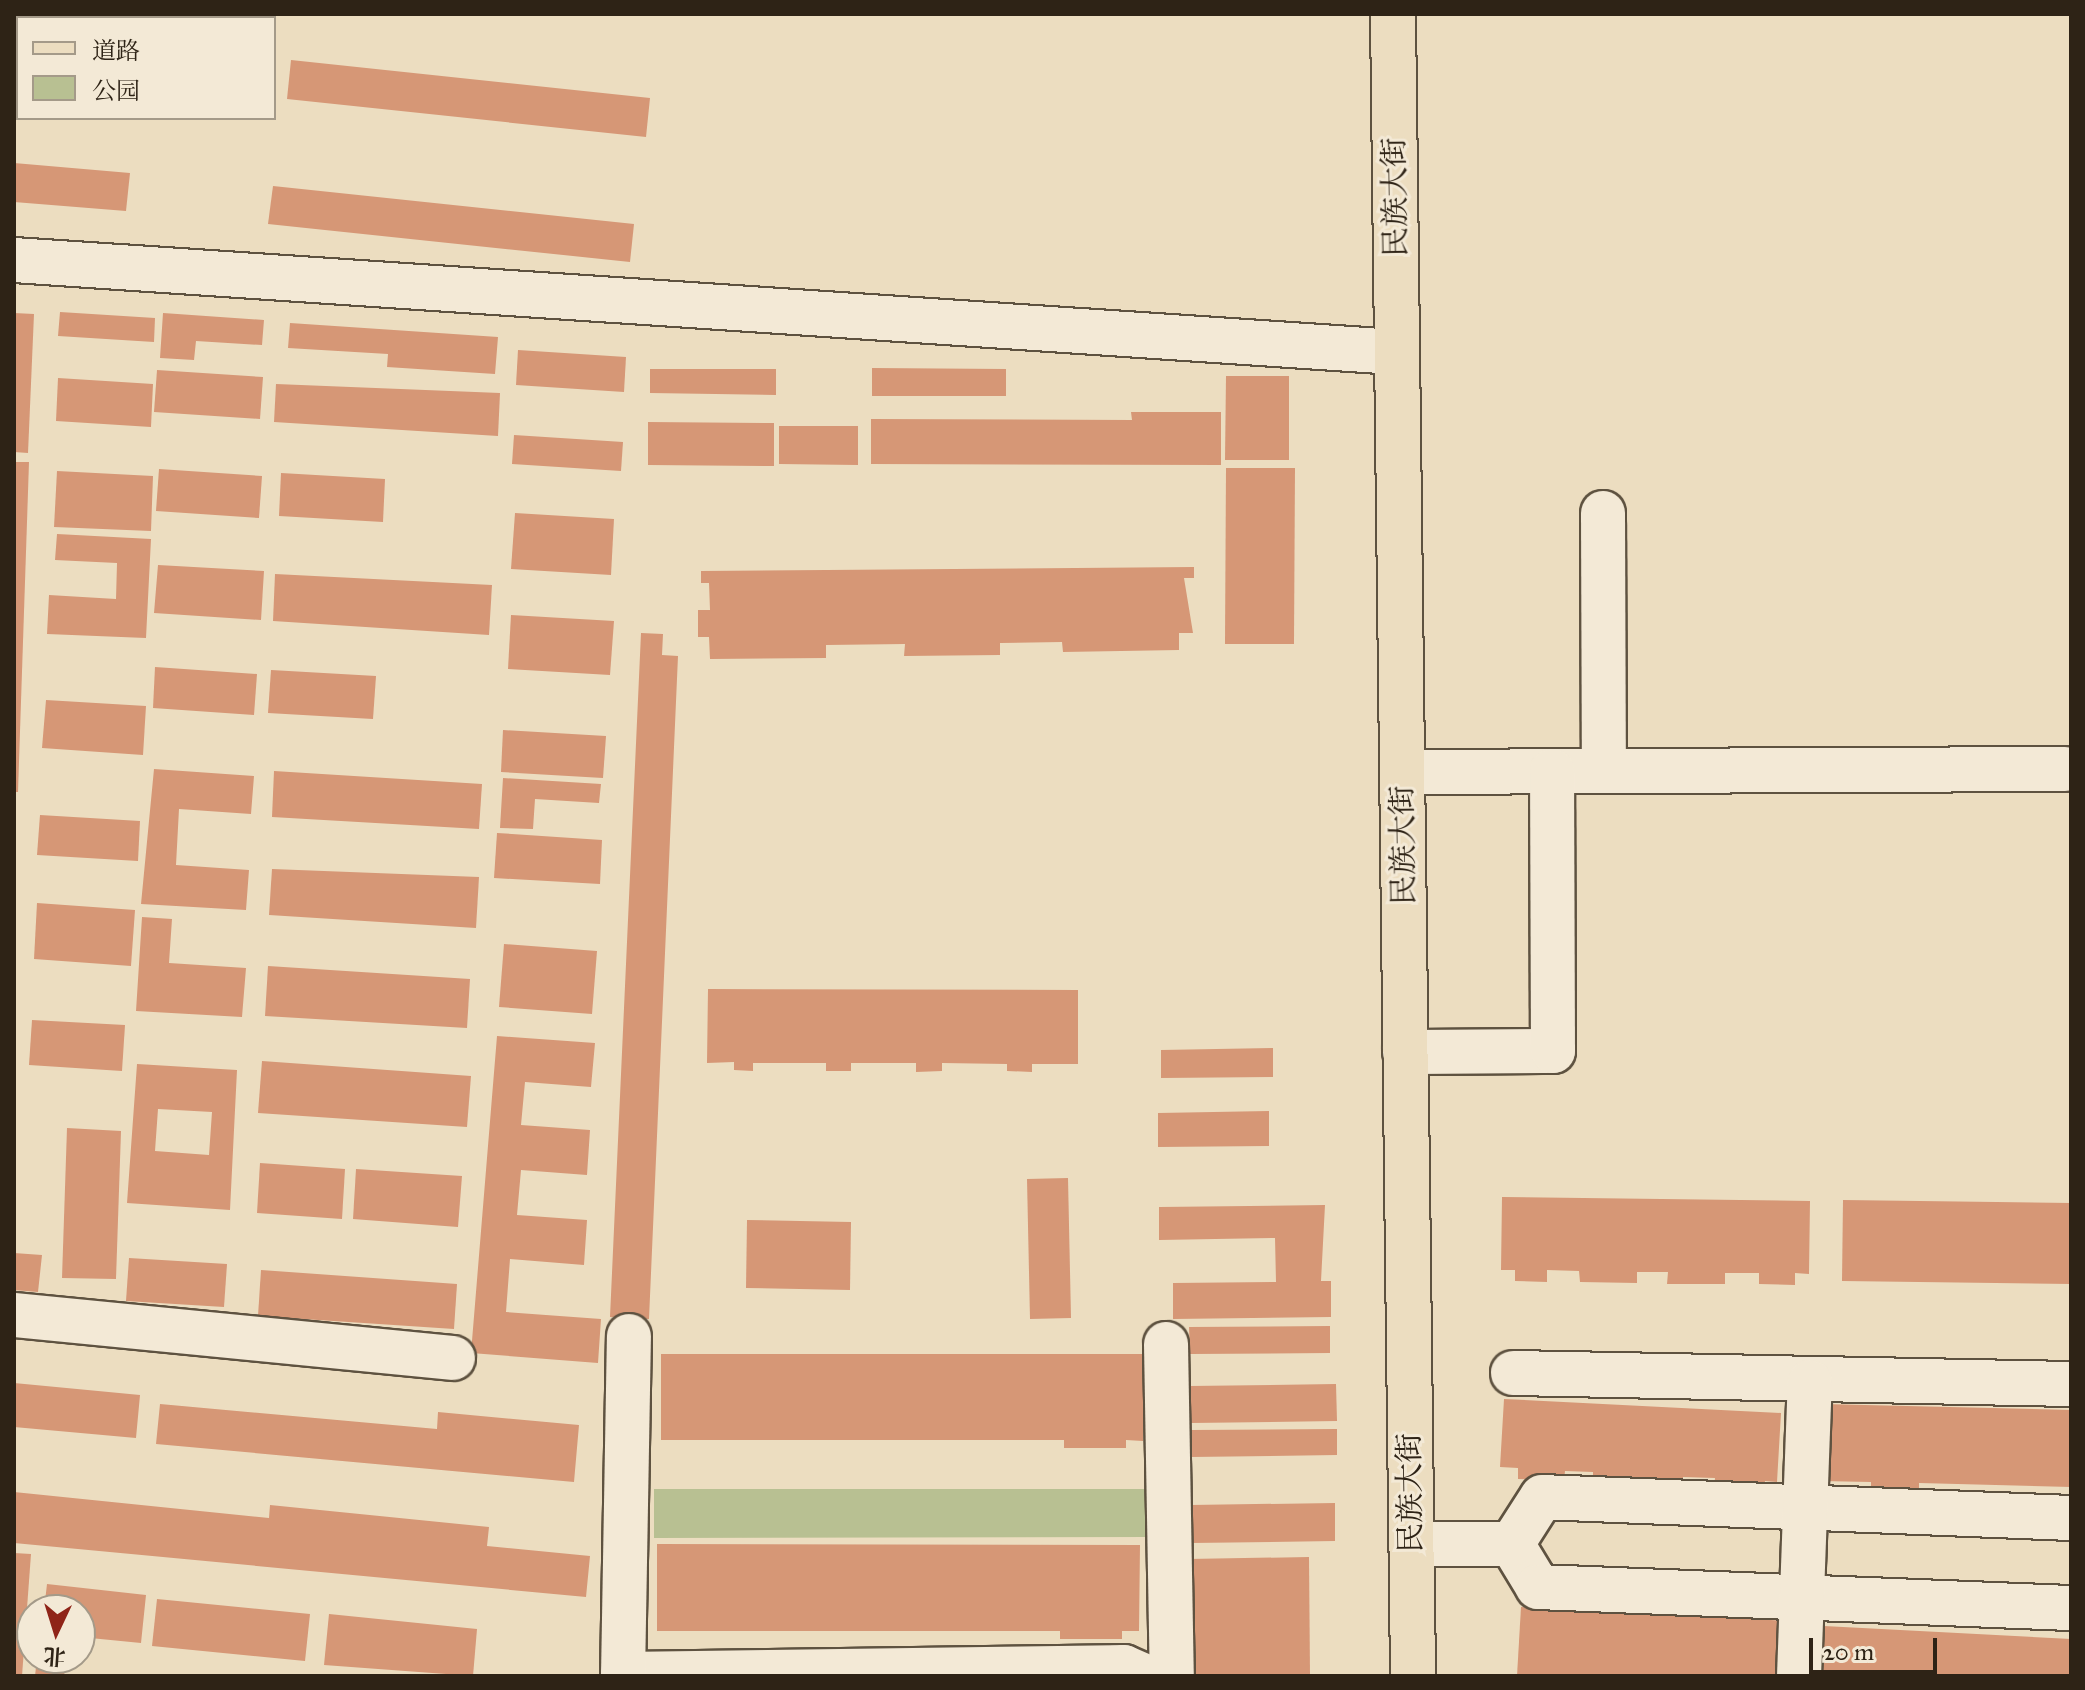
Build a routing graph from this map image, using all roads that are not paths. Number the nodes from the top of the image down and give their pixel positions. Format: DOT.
graph roads {
  1 [pos="1393,14"];
  2 [pos="14,260"];
  3 [pos="1397,352"];
  4 [pos="1603,513"];
  5 [pos="2065,769"];
  6 [pos="1552,771"];
  7 [pos="1604,771"];
  8 [pos="1402,772"];
  9 [pos="1405,1052"];
  10 [pos="14,1315"];
  11 [pos="629,1336"];
  12 [pos="1166,1344"];
  13 [pos="453,1358"];
  14 [pos="1513,1373"];
  15 [pos="1810,1382"];
  16 [pos="2071,1384"];
  17 [pos="1805,1508"];
  18 [pos="2071,1518"];
  19 [pos="1411,1544"];
  20 [pos="1512,1544"];
  21 [pos="1803,1597"];
  22 [pos="2071,1608"];
  23 [pos="623,1675"];
  24 [pos="1144,1676"];
  25 [pos="1172,1676"];
  26 [pos="1413,1676"];
  27 [pos="1799,1676"];
  1 -- 3 [label="main road, 民族大街"];
  2 -- 3 [label="street"];
  3 -- 8 [label="main road, 民族大街"];
  4 -- 7 [label="street"];
  5 -- 7 [label="street"];
  6 -- 7 [label="street"];
  6 -- 8 [label="street"];
  6 -- 9 [label="street"];
  8 -- 9 [label="main road, 民族大街"];
  9 -- 19 [label="main road, 民族大街"];
  10 -- 13 [label="street"];
  11 -- 23 [label="street"];
  12 -- 25 [label="street"];
  14 -- 15 [label="street"];
  15 -- 16 [label="street"];
  15 -- 17 [label="street"];
  17 -- 18 [label="street"];
  17 -- 20 [label="street"];
  17 -- 21 [label="street"];
  19 -- 20 [label="street"];
  19 -- 26 [label="main road, 民族大街"];
  20 -- 21 [label="street"];
  21 -- 22 [label="street"];
  21 -- 27 [label="street"];
  23 -- 24 [label="street"];
}
